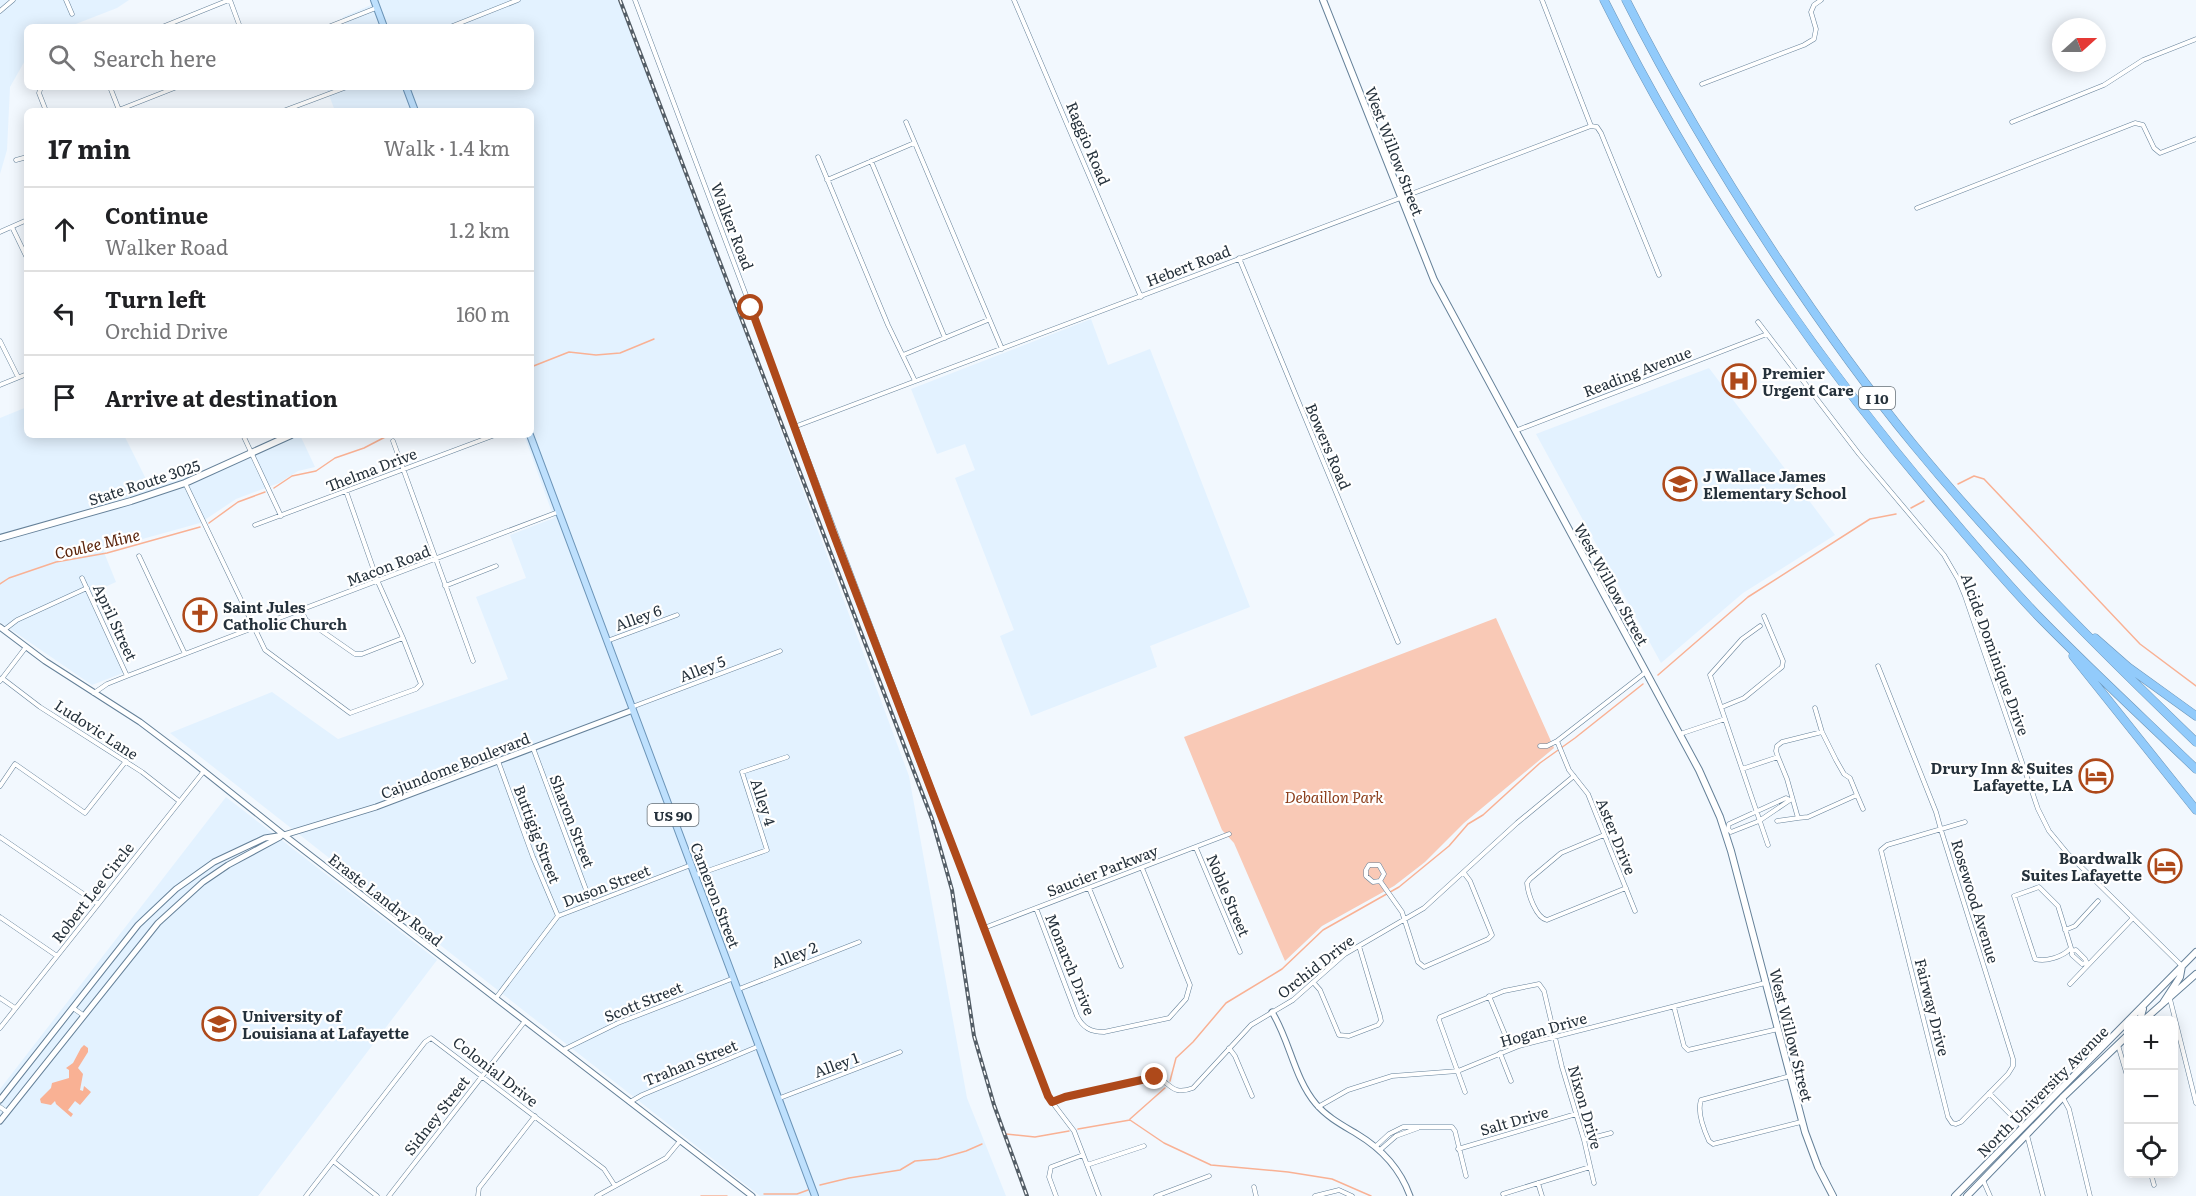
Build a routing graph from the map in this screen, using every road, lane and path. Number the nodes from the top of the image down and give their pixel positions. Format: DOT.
graph roads {
  1 [pos="13,0"];
  2 [pos="66,0"];
  3 [pos="230,0"];
  4 [pos="374,0"];
  5 [pos="518,0"];
  6 [pos="635,0"];
  7 [pos="1014,0"];
  8 [pos="1323,0"];
  9 [pos="1542,0"];
  10 [pos="1604,0"];
  11 [pos="1626,0"];
  12 [pos="1821,0"];
  13 [pos="377,7"];
  14 [pos="0,11"];
  15 [pos="72,14"];
  16 [pos="170,24"];
  17 [pos="239,24"];
  18 [pos="335,24"];
  19 [pos="383,24"];
  20 [pos="458,24"];
  21 [pos="2196,39"];
  22 [pos="1702,84"];
  23 [pos="40,90"];
  24 [pos="111,90"];
  25 [pos="169,90"];
  26 [pos="339,90"];
  27 [pos="407,90"];
  28 [pos="45,108"];
  29 [pos="116,108"];
  30 [pos="122,108"];
  31 [pos="291,108"];
  32 [pos="414,108"];
  33 [pos="906,122"];
  34 [pos="2012,122"];
  35 [pos="1591,126"];
  36 [pos="2196,139"];
  37 [pos="914,143"];
  38 [pos="818,157"];
  39 [pos="24,158"];
  40 [pos="16,160"];
  41 [pos="871,161"];
  42 [pos="828,180"];
  43 [pos="1400,198"];
  44 [pos="1917,208"];
  45 [pos="24,221"];
  46 [pos="12,226"];
  47 [pos="0,232"];
  48 [pos="24,252"];
  49 [pos="1239,258"];
  50 [pos="1659,275"];
  51 [pos="1141,297"];
  52 [pos="988,320"];
  53 [pos="1758,322"];
  54 [pos="1767,334"];
  55 [pos="945,338"];
  56 [pos="0,341"];
  57 [pos="1002,349"];
  58 [pos="903,356"];
  59 [pos="24,375"];
  60 [pos="18,378"];
  61 [pos="915,381"];
  62 [pos="0,385"];
  63 [pos="794,427"];
  64 [pos="1515,431"];
  65 [pos="244,438"];
  66 [pos="284,438"];
  67 [pos="487,438"];
  68 [pos="531,438"];
  69 [pos="393,441"];
  70 [pos="252,453"];
  71 [pos="404,469"];
  72 [pos="185,483"];
  73 [pos="346,491"];
  74 [pos="558,512"];
  75 [pos="281,516"];
  76 [pos="255,525"];
  77 [pos="0,538"];
  78 [pos="139,556"];
  79 [pos="436,559"];
  80 [pos="496,566"];
  81 [pos="82,578"];
  82 [pos="378,582"];
  83 [pos="446,586"];
  84 [pos="87,588"];
  85 [pos="2048,596"];
  86 [pos="301,610"];
  87 [pos="677,615"];
  88 [pos="1764,616"];
  89 [pos="2040,618"];
  90 [pos="1760,626"];
  91 [pos="254,628"];
  92 [pos="2,629"];
  93 [pos="404,638"];
  94 [pos="606,641"];
  95 [pos="1398,642"];
  96 [pos="26,647"];
  97 [pos="780,651"];
  98 [pos="185,654"];
  99 [pos="473,661"];
  100 [pos="1878,666"];
  101 [pos="1646,671"];
  102 [pos="127,676"];
  103 [pos="1,679"];
  104 [pos="94,693"];
  105 [pos="1722,707"];
  106 [pos="1815,708"];
  107 [pos="632,709"];
  108 [pos="2196,716"];
  109 [pos="1725,719"];
  110 [pos="1822,732"];
  111 [pos="1680,734"];
  112 [pos="1557,741"];
  113 [pos="2196,742"];
  114 [pos="1540,746"];
  115 [pos="533,748"];
  116 [pos="787,757"];
  117 [pos="1778,757"];
  118 [pos="498,761"];
  119 [pos="126,762"];
  120 [pos="1742,769"];
  121 [pos="2196,769"];
  122 [pos="204,771"];
  123 [pos="1574,777"];
  124 [pos="0,786"];
  125 [pos="1857,795"];
  126 [pos="1791,800"];
  127 [pos="179,801"];
  128 [pos="1863,809"];
  129 [pos="2196,810"];
  130 [pos="1755,812"];
  131 [pos="1742,818"];
  132 [pos="1798,818"];
  133 [pos="1759,821"];
  134 [pos="1777,821"];
  135 [pos="1965,822"];
  136 [pos="1749,825"];
  137 [pos="1726,830"];
  138 [pos="1941,830"];
  139 [pos="1229,834"];
  140 [pos="284,835"];
  141 [pos="1604,836"];
  142 [pos="0,837"];
  143 [pos="1768,845"];
  144 [pos="1196,848"];
  145 [pos="692,865"];
  146 [pos="1142,868"];
  147 [pos="1464,873"];
  148 [pos="696,875"];
  149 [pos="1380,881"];
  150 [pos="1089,888"];
  151 [pos="1626,888"];
  152 [pos="2098,901"];
  153 [pos="591,903"];
  154 [pos="98,904"];
  155 [pos="1036,908"];
  156 [pos="1635,911"];
  157 [pos="558,915"];
  158 [pos="0,917"];
  159 [pos="2133,918"];
  160 [pos="1405,919"];
  161 [pos="984,928"];
  162 [pos="2065,930"];
  163 [pos="859,942"];
  164 [pos="1359,946"];
  165 [pos="2071,950"];
  166 [pos="1240,952"];
  167 [pos="2196,952"];
  168 [pos="57,956"];
  169 [pos="2087,964"];
  170 [pos="1121,966"];
  171 [pos="2182,966"];
  172 [pos="2196,974"];
  173 [pos="734,978"];
  174 [pos="1313,982"];
  175 [pos="1766,983"];
  176 [pos="2070,984"];
  177 [pos="739,989"];
  178 [pos="1489,996"];
  179 [pos="0,998"];
  180 [pos="496,998"];
  181 [pos="2170,999"];
  182 [pos="2146,1003"];
  183 [pos="2161,1006"];
  184 [pos="1674,1007"];
  185 [pos="15,1008"];
  186 [pos="73,1008"];
  187 [pos="1272,1012"];
  188 [pos="83,1016"];
  189 [pos="2140,1016"];
  190 [pos="2149,1016"];
  191 [pos="525,1021"];
  192 [pos="0,1028"];
  193 [pos="1778,1029"];
  194 [pos="2114,1035"];
  195 [pos="1555,1037"];
  196 [pos="2124,1039"];
  197 [pos="2118,1045"];
  198 [pos="760,1046"];
  199 [pos="1229,1048"];
  200 [pos="1511,1049"];
  201 [pos="563,1050"];
  202 [pos="900,1052"];
  203 [pos="1500,1053"];
  204 [pos="2125,1070"];
  205 [pos="1458,1071"];
  206 [pos="482,1076"];
  207 [pos="1790,1076"];
  208 [pos="1512,1081"];
  209 [pos="1465,1092"];
  210 [pos="1989,1093"];
  211 [pos="1252,1096"];
  212 [pos="780,1098"];
  213 [pos="2062,1098"];
  214 [pos="0,1101"];
  215 [pos="630,1102"];
  216 [pos="1052,1102"];
  217 [pos="2196,1103"];
  218 [pos="0,1107"];
  219 [pos="1318,1107"];
  220 [pos="7,1112"];
  221 [pos="1576,1114"];
  222 [pos="535,1116"];
  223 [pos="0,1121"];
  224 [pos="1801,1122"];
  225 [pos="2023,1127"];
  226 [pos="1611,1133"];
  227 [pos="2026,1135"];
  228 [pos="1584,1140"];
  229 [pos="680,1141"];
  230 [pos="1144,1146"];
  231 [pos="1378,1148"];
  232 [pos="1458,1149"];
  233 [pos="1083,1155"];
  234 [pos="333,1161"];
  235 [pos="1087,1165"];
  236 [pos="1590,1167"];
  237 [pos="1978,1172"];
  238 [pos="1209,1176"];
  239 [pos="1466,1176"];
  240 [pos="2152,1178"];
  241 [pos="1983,1180"];
  242 [pos="1538,1183"];
  243 [pos="1594,1183"];
  244 [pos="2154,1185"];
  245 [pos="615,1186"];
  246 [pos="1254,1187"];
  247 [pos="1503,1194"];
  248 [pos="306,1196"];
  249 [pos="378,1196"];
  250 [pos="389,1196"];
  251 [pos="478,1196"];
  252 [pos="597,1196"];
  253 [pos="752,1196"];
  254 [pos="816,1196"];
  255 [pos="1056,1196"];
  256 [pos="1099,1196"];
  257 [pos="1156,1196"];
  258 [pos="1256,1196"];
  259 [pos="1315,1196"];
  260 [pos="1352,1196"];
  261 [pos="1410,1196"];
  262 [pos="1542,1196"];
  263 [pos="1833,1196"];
  264 [pos="1955,1196"];
  265 [pos="1967,1196"];
  266 [pos="1990,1196"];
  267 [pos="2043,1196"];
  268 [pos="2090,1196"];
  1 -- 14 [label="street"];
  2 -- 15 [label="street"];
  3 -- 16 [label="street"];
  3 -- 17 [label="street"];
  4 -- 13 [label="main road"];
  5 -- 20 [label="street"];
  6 -- 63 [label="street, Walker Road"];
  7 -- 51 [label="street, Raggio Road"];
  8 -- 43 [label="main road, West Willow Street"];
  9 -- 35 [label="street"];
  10 -- 89 [label="highway, I 10"];
  11 -- 85 [label="highway, I 10"];
  12 -- 22 [label="street"];
  13 -- 18 [label="street"];
  13 -- 19 [label="main road"];
  21 -- 34 [label="street"];
  23 -- 28 [label="street"];
  24 -- 29 [label="street"];
  25 -- 30 [label="street"];
  26 -- 31 [label="street"];
  27 -- 32 [label="main road"];
  33 -- 37 [label="street"];
  35 -- 43 [label="street, Hebert Road"];
  35 -- 50 [label="street"];
  36 -- 44 [label="street"];
  37 -- 41 [label="street"];
  37 -- 52 [label="street"];
  38 -- 42 [label="street"];
  39 -- 40 [label="street"];
  41 -- 42 [label="street"];
  41 -- 55 [label="street"];
  42 -- 58 [label="street"];
  43 -- 49 [label="street, Hebert Road"];
  43 -- 64 [label="main road, West Willow Street"];
  45 -- 46 [label="street"];
  46 -- 47 [label="street"];
  46 -- 48 [label="street"];
  49 -- 51 [label="street, Hebert Road"];
  49 -- 95 [label="street, Bowers Road"];
  51 -- 57 [label="street, Hebert Road"];
  52 -- 55 [label="street"];
  52 -- 57 [label="street"];
  53 -- 54 [label="street, Alcide Dominique Drive"];
  54 -- 64 [label="street, Reading Avenue"];
  54 -- 159 [label="street, Alcide Dominique Drive"];
  55 -- 58 [label="street"];
  56 -- 60 [label="street"];
  57 -- 61 [label="street, Hebert Road"];
  58 -- 61 [label="street"];
  59 -- 60 [label="street"];
  60 -- 62 [label="street"];
  61 -- 63 [label="street, Hebert Road"];
  63 -- 161 [label="street, Walker Road"];
  64 -- 101 [label="main road, West Willow Street"];
  65 -- 70 [label="street"];
  66 -- 70 [label="main road, State Route 3025"];
  67 -- 71 [label="street, Thelma Drive"];
  68 -- 74 [label="main road, Cameron Street / US 90"];
  69 -- 71 [label="street"];
  70 -- 72 [label="main road, State Route 3025"];
  70 -- 75 [label="street"];
  71 -- 73 [label="street, Thelma Drive"];
  71 -- 79 [label="street"];
  72 -- 77 [label="main road, State Route 3025"];
  72 -- 91 [label="street"];
  73 -- 75 [label="street, Thelma Drive"];
  73 -- 82 [label="street"];
  74 -- 79 [label="street, Macon Road"];
  74 -- 94 [label="main road, Cameron Street / US 90"];
  75 -- 76 [label="street, Thelma Drive"];
  78 -- 98 [label="street"];
  79 -- 82 [label="street, Macon Road"];
  79 -- 83 [label="street"];
  80 -- 83 [label="street"];
  81 -- 84 [label="street, April Street"];
  82 -- 86 [label="street, Macon Road"];
  82 -- 93 [label="street"];
  83 -- 99 [label="street"];
  84 -- 92 [label="street"];
  84 -- 102 [label="street, April Street"];
  85 -- 108 [label="highway"];
  85 -- 113 [label="highway, I 10"];
  86 -- 91 [label="street, Macon Road"];
  86 -- 93 [label="street"];
  87 -- 94 [label="street, Alley 6"];
  88 -- 105 [label="street"];
  89 -- 121 [label="highway, I 10"];
  89 -- 129 [label="highway"];
  90 -- 105 [label="street"];
  91 -- 93 [label="street"];
  91 -- 98 [label="street, Macon Road"];
  92 -- 96 [label="street, Eraste Landry Road"];
  94 -- 107 [label="main road, Cameron Street / US 90"];
  96 -- 103 [label="street"];
  96 -- 104 [label="street, Eraste Landry Road"];
  97 -- 107 [label="street, Alley 5"];
  98 -- 102 [label="street, Macon Road"];
  100 -- 138 [label="street, Rosewood Avenue"];
  101 -- 111 [label="main road, West Willow Street"];
  101 -- 112 [label="street"];
  102 -- 104 [label="street, Macon Road"];
  103 -- 119 [label="street, Ludovic Lane"];
  104 -- 122 [label="street, Eraste Landry Road"];
  105 -- 109 [label="street"];
  106 -- 110 [label="street"];
  107 -- 115 [label="street, Cajundome Boulevard"];
  107 -- 145 [label="main road, Cameron Street / US 90"];
  109 -- 111 [label="street"];
  109 -- 120 [label="street"];
  110 -- 117 [label="street"];
  110 -- 125 [label="street"];
  111 -- 137 [label="main road, West Willow Street"];
  112 -- 114 [label="street"];
  112 -- 123 [label="street, Aster Drive"];
  115 -- 118 [label="street, Cajundome Boulevard"];
  115 -- 153 [label="street, Sharon Street"];
  116 -- 148 [label="street, Alley 4"];
  117 -- 120 [label="street"];
  117 -- 126 [label="street"];
  118 -- 140 [label="street, Cajundome Boulevard"];
  118 -- 157 [label="street, Buttigig Street"];
  119 -- 124 [label="street"];
  119 -- 127 [label="street, Ludovic Lane"];
  120 -- 130 [label="street"];
  122 -- 127 [label="street, Robert Lee Circle"];
  122 -- 140 [label="street, Eraste Landry Road"];
  123 -- 141 [label="street, Aster Drive"];
  123 -- 147 [label="street, Orchid Drive"];
  125 -- 128 [label="street"];
  125 -- 132 [label="street"];
  126 -- 130 [label="street"];
  126 -- 132 [label="street"];
  126 -- 133 [label="street"];
  127 -- 154 [label="street, Robert Lee Circle"];
  130 -- 131 [label="street"];
  130 -- 133 [label="street"];
  131 -- 136 [label="street"];
  131 -- 137 [label="street"];
  132 -- 134 [label="street"];
  133 -- 136 [label="street"];
  133 -- 143 [label="street"];
  135 -- 138 [label="street"];
  136 -- 137 [label="street"];
  137 -- 175 [label="main road, West Willow Street"];
  138 -- 210 [label="street, Rosewood Avenue"];
  138 -- 210 [label="street, Fairway Drive"];
  139 -- 144 [label="street, Saucier Parkway"];
  140 -- 180 [label="street, Eraste Landry Road"];
  140 -- 186 [label="street, Cajundome Boulevard"];
  140 -- 188 [label="street, Cajundome Boulevard"];
  141 -- 151 [label="street, Aster Drive"];
  141 -- 151 [label="street"];
  142 -- 154 [label="street"];
  144 -- 146 [label="street, Saucier Parkway"];
  144 -- 166 [label="street, Noble Street"];
  145 -- 148 [label="main road, Cameron Street / US 90"];
  145 -- 153 [label="street, Duson Street"];
  146 -- 150 [label="street, Saucier Parkway"];
  146 -- 155 [label="street, Monarch Drive"];
  147 -- 160 [label="street, Orchid Drive"];
  147 -- 160 [label="street"];
  148 -- 173 [label="main road, Cameron Street / US 90"];
  149 -- 149 [label="street"];
  149 -- 160 [label="street"];
  150 -- 155 [label="street, Saucier Parkway"];
  150 -- 170 [label="street"];
  151 -- 156 [label="street, Aster Drive"];
  152 -- 162 [label="street"];
  153 -- 157 [label="street, Duson Street"];
  154 -- 168 [label="street, Robert Lee Circle"];
  155 -- 161 [label="street, Saucier Parkway"];
  157 -- 180 [label="street, Duson Street"];
  158 -- 168 [label="street"];
  159 -- 169 [label="street"];
  159 -- 171 [label="street, Alcide Dominique Drive"];
  160 -- 164 [label="street, Orchid Drive"];
  161 -- 216 [label="street, Walker Road"];
  162 -- 165 [label="street"];
  162 -- 165 [label="street"];
  163 -- 177 [label="street, Alley 2"];
  164 -- 174 [label="street, Orchid Drive"];
  164 -- 174 [label="street"];
  165 -- 169 [label="street"];
  167 -- 171 [label="main road, North University Avenue"];
  168 -- 185 [label="street, Robert Lee Circle"];
  169 -- 176 [label="street"];
  171 -- 182 [label="main road, North University Avenue"];
  171 -- 183 [label="main road"];
  172 -- 181 [label="main road"];
  173 -- 177 [label="main road, Cameron Street / US 90"];
  173 -- 201 [label="street, Scott Street"];
  174 -- 187 [label="street, Orchid Drive"];
  175 -- 184 [label="street, Hogan Drive"];
  175 -- 193 [label="main road, West Willow Street"];
  177 -- 198 [label="main road, Cameron Street / US 90"];
  178 -- 195 [label="street, Nixon Drive"];
  178 -- 200 [label="street"];
  178 -- 205 [label="street"];
  179 -- 185 [label="street"];
  180 -- 191 [label="street, Eraste Landry Road"];
  181 -- 183 [label="main road"];
  181 -- 217 [label="street"];
  182 -- 189 [label="main road"];
  182 -- 194 [label="main road, North University Avenue"];
  183 -- 190 [label="main road"];
  184 -- 193 [label="street"];
  184 -- 195 [label="street, Hogan Drive"];
  185 -- 192 [label="street, Robert Lee Circle"];
  186 -- 188 [label="street"];
  186 -- 214 [label="street, Cajundome Boulevard"];
  187 -- 199 [label="street, Orchid Drive"];
  187 -- 219 [label="street"];
  188 -- 220 [label="street, Cajundome Boulevard"];
  191 -- 201 [label="street, Eraste Landry Road"];
  191 -- 206 [label="street, Sidney Street"];
  193 -- 207 [label="main road, West Willow Street"];
  194 -- 197 [label="main road"];
  194 -- 225 [label="main road, North University Avenue"];
  195 -- 200 [label="street, Hogan Drive"];
  195 -- 221 [label="street, Nixon Drive"];
  196 -- 197 [label="main road, North University Avenue"];
  197 -- 204 [label="street"];
  197 -- 213 [label="main road, North University Avenue"];
  198 -- 212 [label="main road, Cameron Street / US 90"];
  198 -- 215 [label="street, Trahan Street"];
  199 -- 211 [label="street"];
  199 -- 216 [label="street, Orchid Drive"];
  200 -- 203 [label="street, Hogan Drive"];
  201 -- 215 [label="street, Eraste Landry Road"];
  202 -- 212 [label="street, Alley 1"];
  203 -- 205 [label="street, Hogan Drive"];
  203 -- 208 [label="street"];
  205 -- 209 [label="street"];
  205 -- 219 [label="street, Hogan Drive"];
  206 -- 222 [label="street, Colonial Drive"];
  206 -- 234 [label="street, Colonial Drive"];
  206 -- 250 [label="street, Sidney Street"];
  207 -- 224 [label="main road, West Willow Street"];
  207 -- 224 [label="street"];
  210 -- 225 [label="street"];
  212 -- 254 [label="main road, Cameron Street / US 90"];
  213 -- 227 [label="main road, North University Avenue"];
  213 -- 268 [label="street"];
  215 -- 229 [label="street, Eraste Landry Road"];
  216 -- 233 [label="street, Walker Road"];
  218 -- 220 [label="street"];
  219 -- 231 [label="street"];
  220 -- 223 [label="street, Cajundome Boulevard"];
  221 -- 228 [label="street, Nixon Drive"];
  221 -- 232 [label="street, Salt Drive"];
  222 -- 245 [label="street, Colonial Drive"];
  222 -- 251 [label="street"];
  224 -- 263 [label="main road, West Willow Street"];
  225 -- 237 [label="main road, North University Avenue"];
  226 -- 228 [label="street"];
  227 -- 241 [label="main road, North University Avenue"];
  227 -- 267 [label="street"];
  228 -- 236 [label="street, Nixon Drive"];
  229 -- 245 [label="street"];
  229 -- 253 [label="street, Eraste Landry Road"];
  230 -- 235 [label="street"];
  231 -- 232 [label="street"];
  231 -- 261 [label="street"];
  232 -- 239 [label="street"];
  233 -- 235 [label="street, Walker Road"];
  233 -- 255 [label="street"];
  234 -- 248 [label="street, Colonial Drive"];
  234 -- 249 [label="street"];
  235 -- 256 [label="street, Walker Road"];
  236 -- 242 [label="street"];
  236 -- 243 [label="street, Nixon Drive"];
  237 -- 241 [label="main road"];
  237 -- 264 [label="main road, North University Avenue"];
  238 -- 257 [label="street"];
  240 -- 244 [label="street"];
  241 -- 265 [label="main road, North University Avenue"];
  241 -- 266 [label="street"];
  242 -- 247 [label="street"];
  242 -- 262 [label="street"];
  245 -- 252 [label="street"];
  246 -- 258 [label="street"];
  259 -- 260 [label="street"];
}
